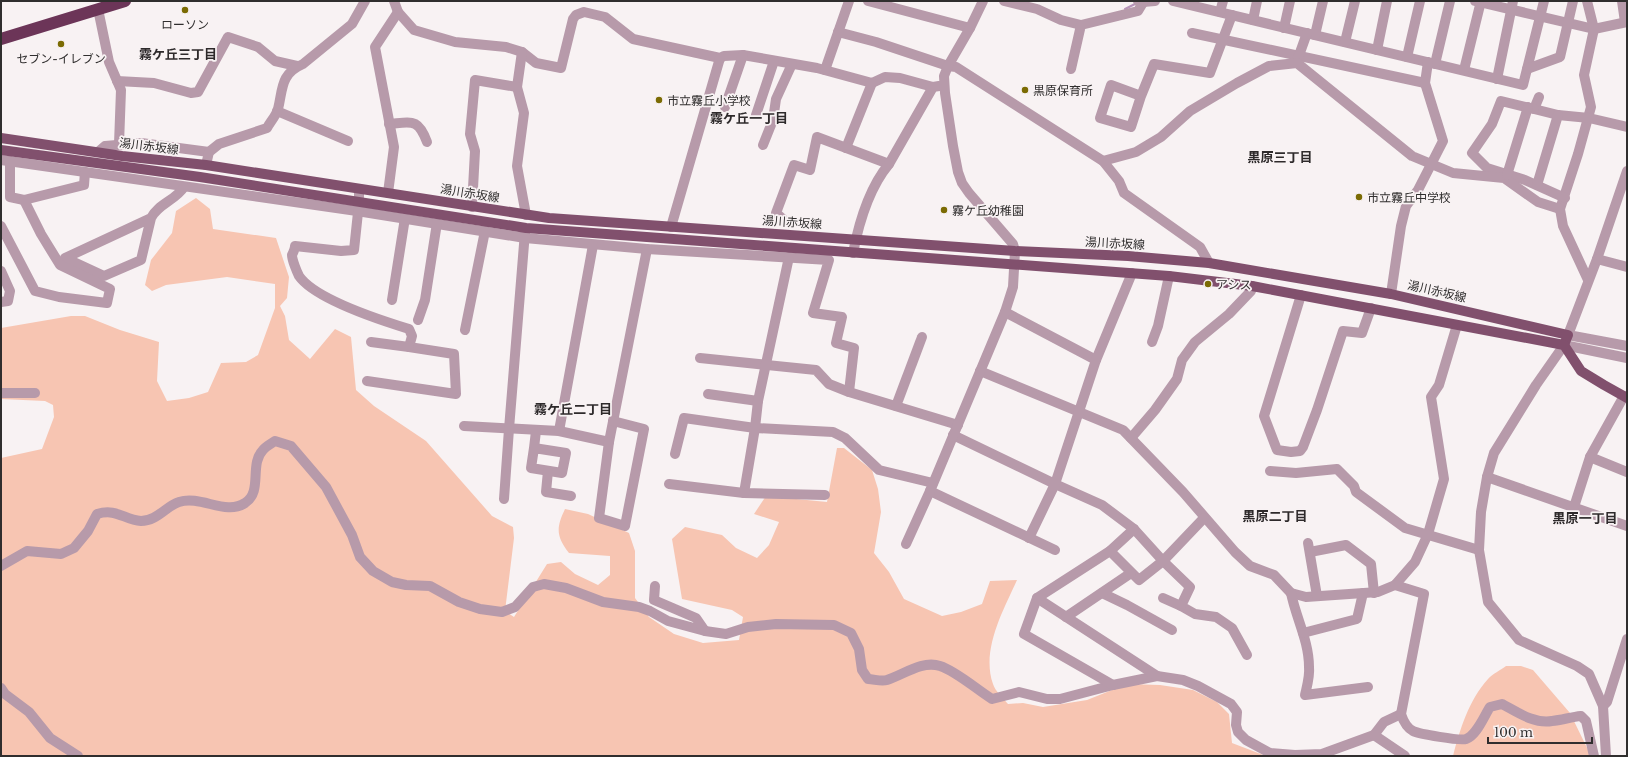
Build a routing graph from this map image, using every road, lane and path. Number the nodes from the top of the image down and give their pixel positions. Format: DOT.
graph roads {
  1 [pos="126,1"];
  2 [pos="365,1"];
  3 [pos="394,1"];
  4 [pos="849,1"];
  5 [pos="868,1"];
  6 [pos="983,1"];
  7 [pos="1004,1"];
  8 [pos="1142,1"];
  9 [pos="1155,1"];
  10 [pos="1173,1"];
  11 [pos="1223,1"];
  12 [pos="1258,1"];
  13 [pos="1290,1"];
  14 [pos="1323,1"];
  15 [pos="1355,1"];
  16 [pos="1387,1"];
  17 [pos="1420,1"];
  18 [pos="1450,1"];
  19 [pos="1544,1"];
  20 [pos="1573,1"];
  21 [pos="1587,1"];
  22 [pos="1622,1"];
  23 [pos="1479,2"];
  24 [pos="1192,3"];
  25 [pos="99,5"];
  26 [pos="1512,5"];
  27 [pos="398,12"];
  28 [pos="1220,12"];
  29 [pos="1232,15"];
  30 [pos="1540,16"];
  31 [pos="1253,20"];
  32 [pos="1626,22"];
  33 [pos="1567,23"];
  34 [pos="1081,26"];
  35 [pos="970,28"];
  36 [pos="1284,28"];
  37 [pos="1594,29"];
  38 [pos="1,31"];
  39 [pos="838,32"];
  40 [pos="1192,33"];
  41 [pos="1311,34"];
  42 [pos="1,39"];
  43 [pos="1223,39"];
  44 [pos="1345,42"];
  45 [pos="1377,50"];
  46 [pos="522,52"];
  47 [pos="743,56"];
  48 [pos="1407,57"];
  49 [pos="720,58"];
  50 [pos="1298,59"];
  51 [pos="774,61"];
  52 [pos="1432,63"];
  53 [pos="792,64"];
  54 [pos="297,66"];
  55 [pos="948,66"];
  56 [pos="1071,69"];
  57 [pos="1527,69"];
  58 [pos="825,70"];
  59 [pos="1464,70"];
  60 [pos="1496,78"];
  61 [pos="117,82"];
  62 [pos="872,82"];
  63 [pos="1425,83"];
  64 [pos="945,84"];
  65 [pos="517,87"];
  66 [pos="933,87"];
  67 [pos="1141,96"];
  68 [pos="1539,97"];
  69 [pos="725,108"];
  70 [pos="1531,108"];
  71 [pos="277,111"];
  72 [pos="756,115"];
  73 [pos="1558,115"];
  74 [pos="1589,118"];
  75 [pos="389,124"];
  76 [pos="1627,127"];
  77 [pos="1,138"];
  78 [pos="348,141"];
  79 [pos="427,142"];
  80 [pos="119,144"];
  81 [pos="763,145"];
  82 [pos="846,148"];
  83 [pos="1,150"];
  84 [pos="98,152"];
  85 [pos="209,152"];
  86 [pos="6,160"];
  87 [pos="1103,161"];
  88 [pos="889,164"];
  89 [pos="206,165"];
  90 [pos="1431,165"];
  91 [pos="1627,171"];
  92 [pos="85,172"];
  93 [pos="1507,174"];
  94 [pos="1537,185"];
  95 [pos="184,186"];
  96 [pos="359,190"];
  97 [pos="388,193"];
  98 [pos="6,198"];
  99 [pos="1564,198"];
  100 [pos="24,200"];
  101 [pos="358,207"];
  102 [pos="472,207"];
  103 [pos="1560,209"];
  104 [pos="526,215"];
  105 [pos="151,218"];
  106 [pos="405,218"];
  107 [pos="784,220"];
  108 [pos="437,223"];
  109 [pos="1,226"];
  110 [pos="671,227"];
  111 [pos="485,231"];
  112 [pos="525,233"];
  113 [pos="856,239"];
  114 [pos="592,245"];
  115 [pos="647,249"];
  116 [pos="1015,251"];
  117 [pos="853,253"];
  118 [pos="789,257"];
  119 [pos="1597,259"];
  120 [pos="1209,262"];
  121 [pos="1014,264"];
  122 [pos="1627,267"];
  123 [pos="1,271"];
  124 [pos="1132,273"];
  125 [pos="1169,276"];
  126 [pos="1588,280"];
  127 [pos="1252,286"];
  128 [pos="1391,294"];
  129 [pos="1301,295"];
  130 [pos="392,300"];
  131 [pos="1,302"];
  132 [pos="1371,308"];
  133 [pos="1005,312"];
  134 [pos="418,320"];
  135 [pos="1457,325"];
  136 [pos="465,330"];
  137 [pos="922,337"];
  138 [pos="1566,340"];
  139 [pos="371,342"];
  140 [pos="1152,342"];
  141 [pos="1627,346"];
  142 [pos="409,347"];
  143 [pos="700,358"];
  144 [pos="1627,358"];
  145 [pos="1096,360"];
  146 [pos="766,365"];
  147 [pos="980,371"];
  148 [pos="367,381"];
  149 [pos="849,392"];
  150 [pos="36,393"];
  151 [pos="1,394"];
  152 [pos="708,394"];
  153 [pos="1625,397"];
  154 [pos="758,401"];
  155 [pos="896,406"];
  156 [pos="1079,413"];
  157 [pos="613,421"];
  158 [pos="958,425"];
  159 [pos="464,426"];
  160 [pos="755,428"];
  161 [pos="509,429"];
  162 [pos="536,431"];
  163 [pos="559,431"];
  164 [pos="953,435"];
  165 [pos="1131,438"];
  166 [pos="609,442"];
  167 [pos="534,448"];
  168 [pos="675,454"];
  169 [pos="1590,457"];
  170 [pos="548,471"];
  171 [pos="1270,471"];
  172 [pos="1627,472"];
  173 [pos="1487,477"];
  174 [pos="669,484"];
  175 [pos="1055,484"];
  176 [pos="932,487"];
  177 [pos="744,493"];
  178 [pos="825,494"];
  179 [pos="571,496"];
  180 [pos="504,499"];
  181 [pos="1574,507"];
  182 [pos="1204,518"];
  183 [pos="1627,526"];
  184 [pos="1134,529"];
  185 [pos="1428,534"];
  186 [pos="1029,538"];
  187 [pos="906,544"];
  188 [pos="1056,550"];
  189 [pos="1479,550"];
  190 [pos="1110,551"];
  191 [pos="1163,561"];
  192 [pos="1,566"];
  193 [pos="1131,573"];
  194 [pos="1395,585"];
  195 [pos="655,586"];
  196 [pos="1102,593"];
  197 [pos="1291,593"];
  198 [pos="1363,593"];
  199 [pos="1374,593"];
  200 [pos="1317,596"];
  201 [pos="1037,598"];
  202 [pos="1162,598"];
  203 [pos="1181,606"];
  204 [pos="1066,617"];
  205 [pos="1172,630"];
  206 [pos="705,631"];
  207 [pos="1303,633"];
  208 [pos="1627,639"];
  209 [pos="1248,655"];
  210 [pos="1157,676"];
  211 [pos="1113,685"];
  212 [pos="1368,687"];
  213 [pos="1,688"];
  214 [pos="1603,706"];
  215 [pos="1401,714"];
  216 [pos="1374,735"];
  217 [pos="1338,752"];
  218 [pos="78,756"];
  219 [pos="1405,756"];
  220 [pos="1594,756"];
  221 [pos="1606,756"];
  1 -- 25 [label="highway"];
  2 -- 54 [label="street"];
  3 -- 27 [label="street"];
  4 -- 39 [label="street"];
  5 -- 35 [label="street"];
  6 -- 35 [label="street"];
  7 -- 34 [label="street"];
  8 -- 9 [label="street"];
  8 -- 34 [label="street"];
  10 -- 24 [label="street"];
  11 -- 28 [label="street"];
  12 -- 31 [label="street"];
  13 -- 36 [label="street"];
  14 -- 41 [label="street"];
  15 -- 44 [label="street"];
  16 -- 45 [label="street"];
  17 -- 48 [label="street"];
  18 -- 52 [label="street"];
  19 -- 30 [label="street"];
  20 -- 33 [label="street"];
  21 -- 37 [label="street"];
  22 -- 32 [label="street"];
  23 -- 26 [label="street"];
  23 -- 59 [label="street"];
  24 -- 28 [label="street"];
  25 -- 38 [label="highway"];
  25 -- 42 [label="highway"];
  25 -- 61 [label="street"];
  26 -- 30 [label="street"];
  26 -- 60 [label="street"];
  27 -- 46 [label="street"];
  27 -- 75 [label="street"];
  28 -- 29 [label="street"];
  29 -- 31 [label="street"];
  29 -- 43 [label="street"];
  30 -- 33 [label="street"];
  30 -- 57 [label="street"];
  31 -- 36 [label="street"];
  32 -- 37 [label="street"];
  33 -- 37 [label="street"];
  33 -- 57 [label="street"];
  34 -- 56 [label="street"];
  35 -- 55 [label="street"];
  36 -- 41 [label="street"];
  37 -- 74 [label="street"];
  39 -- 55 [label="street"];
  39 -- 58 [label="street"];
  40 -- 43 [label="street"];
  41 -- 44 [label="street"];
  41 -- 50 [label="street"];
  43 -- 50 [label="street"];
  43 -- 67 [label="street"];
  44 -- 45 [label="street"];
  45 -- 48 [label="street"];
  46 -- 49 [label="street"];
  46 -- 65 [label="street"];
  47 -- 49 [label="street"];
  47 -- 51 [label="street"];
  47 -- 69 [label="street"];
  48 -- 52 [label="street"];
  49 -- 110 [label="street"];
  50 -- 63 [label="street"];
  50 -- 87 [label="street"];
  50 -- 90 [label="street"];
  51 -- 53 [label="street"];
  51 -- 72 [label="street"];
  52 -- 59 [label="street"];
  52 -- 63 [label="street"];
  53 -- 58 [label="street"];
  53 -- 81 [label="street"];
  54 -- 61 [label="street"];
  54 -- 71 [label="street"];
  55 -- 64 [label="street"];
  55 -- 87 [label="street"];
  57 -- 60 [label="street"];
  58 -- 62 [label="street"];
  59 -- 60 [label="street"];
  61 -- 80 [label="street"];
  62 -- 66 [label="street"];
  62 -- 82 [label="street"];
  63 -- 90 [label="street"];
  64 -- 66 [label="street"];
  64 -- 116 [label="street"];
  65 -- 102 [label="street"];
  65 -- 104 [label="street"];
  66 -- 88 [label="street"];
  67 -- 67 [label="street"];
  68 -- 70 [label="street"];
  70 -- 73 [label="street"];
  70 -- 93 [label="street"];
  70 -- 93 [label="street"];
  71 -- 78 [label="street"];
  71 -- 85 [label="street"];
  73 -- 74 [label="street"];
  73 -- 94 [label="street"];
  74 -- 76 [label="street"];
  74 -- 99 [label="street"];
  75 -- 79 [label="street"];
  75 -- 97 [label="street"];
  77 -- 84 [label="main road, 湯川赤坂線"];
  80 -- 84 [label="street"];
  80 -- 85 [label="street"];
  82 -- 88 [label="street"];
  82 -- 107 [label="street"];
  83 -- 101 [label="main road, 湯川赤坂線"];
  84 -- 89 [label="main road, 湯川赤坂線"];
  85 -- 89 [label="street"];
  86 -- 92 [label="street"];
  86 -- 98 [label="street"];
  87 -- 120 [label="street"];
  88 -- 113 [label="street"];
  89 -- 96 [label="main road, 湯川赤坂線"];
  90 -- 103 [label="street"];
  90 -- 128 [label="street"];
  91 -- 119 [label="street"];
  92 -- 95 [label="street"];
  92 -- 100 [label="street"];
  93 -- 94 [label="street"];
  94 -- 99 [label="street"];
  95 -- 101 [label="street"];
  95 -- 105 [label="street"];
  96 -- 97 [label="main road, 湯川赤坂線"];
  96 -- 101 [label="street"];
  97 -- 102 [label="main road, 湯川赤坂線"];
  98 -- 100 [label="street"];
  99 -- 103 [label="street"];
  100 -- 109 [label="street"];
  101 -- 106 [label="street"];
  101 -- 112 [label="main road, 湯川赤坂線"];
  101 -- 142 [label="street"];
  102 -- 104 [label="main road, 湯川赤坂線"];
  103 -- 126 [label="street"];
  104 -- 110 [label="main road, 湯川赤坂線"];
  105 -- 105 [label="street"];
  106 -- 108 [label="street"];
  106 -- 130 [label="street"];
  108 -- 111 [label="street"];
  108 -- 134 [label="street"];
  110 -- 113 [label="main road, 湯川赤坂線"];
  111 -- 112 [label="street"];
  111 -- 136 [label="street"];
  112 -- 114 [label="street"];
  112 -- 117 [label="main road, 湯川赤坂線"];
  112 -- 161 [label="street"];
  113 -- 116 [label="main road, 湯川赤坂線"];
  113 -- 117 [label="street"];
  114 -- 115 [label="street"];
  114 -- 163 [label="street"];
  115 -- 118 [label="street"];
  115 -- 157 [label="street"];
  116 -- 120 [label="main road, 湯川赤坂線"];
  116 -- 121 [label="street"];
  117 -- 121 [label="main road, 湯川赤坂線"];
  118 -- 146 [label="street"];
  118 -- 149 [label="street"];
  119 -- 122 [label="street"];
  119 -- 126 [label="street"];
  120 -- 128 [label="main road, 湯川赤坂線"];
  121 -- 124 [label="main road, 湯川赤坂線"];
  121 -- 133 [label="street"];
  123 -- 131 [label="street"];
  124 -- 125 [label="main road, 湯川赤坂線"];
  124 -- 145 [label="street"];
  125 -- 127 [label="main road, 湯川赤坂線"];
  125 -- 140 [label="street"];
  126 -- 138 [label="street"];
  127 -- 129 [label="main road, 湯川赤坂線"];
  127 -- 165 [label="street"];
  128 -- 138 [label="main road, 湯川赤坂線"];
  129 -- 132 [label="main road, 湯川赤坂線"];
  129 -- 132 [label="street"];
  132 -- 135 [label="main road, 湯川赤坂線"];
  133 -- 145 [label="street"];
  133 -- 147 [label="street"];
  135 -- 138 [label="main road, 湯川赤坂線"];
  135 -- 185 [label="street"];
  137 -- 155 [label="street"];
  138 -- 141 [label="street"];
  138 -- 144 [label="street"];
  138 -- 153 [label="main road"];
  138 -- 173 [label="street"];
  139 -- 142 [label="street"];
  142 -- 148 [label="street"];
  143 -- 146 [label="street"];
  145 -- 156 [label="street"];
  146 -- 149 [label="street"];
  146 -- 154 [label="street"];
  147 -- 156 [label="street"];
  147 -- 158 [label="street"];
  149 -- 155 [label="street"];
  150 -- 151 [label="street"];
  152 -- 154 [label="street"];
  153 -- 169 [label="street"];
  154 -- 160 [label="street"];
  155 -- 158 [label="street"];
  156 -- 165 [label="street"];
  156 -- 175 [label="street"];
  157 -- 166 [label="street"];
  157 -- 166 [label="street"];
  158 -- 164 [label="street"];
  159 -- 161 [label="street"];
  160 -- 168 [label="street"];
  160 -- 176 [label="street"];
  160 -- 177 [label="street"];
  161 -- 162 [label="street"];
  161 -- 180 [label="street"];
  162 -- 163 [label="street"];
  162 -- 167 [label="street"];
  163 -- 166 [label="street"];
  164 -- 175 [label="street"];
  164 -- 176 [label="street"];
  165 -- 182 [label="street"];
  167 -- 170 [label="street"];
  167 -- 170 [label="street"];
  169 -- 172 [label="street"];
  169 -- 181 [label="street"];
  170 -- 179 [label="street"];
  171 -- 185 [label="street"];
  173 -- 181 [label="street"];
  173 -- 189 [label="street"];
  174 -- 177 [label="street"];
  175 -- 184 [label="street"];
  175 -- 186 [label="street"];
  176 -- 186 [label="street"];
  176 -- 187 [label="street"];
  177 -- 178 [label="street"];
  181 -- 183 [label="street"];
  182 -- 191 [label="street"];
  182 -- 197 [label="street"];
  184 -- 190 [label="street"];
  184 -- 191 [label="street"];
  185 -- 189 [label="street"];
  185 -- 194 [label="street"];
  186 -- 188 [label="street"];
  189 -- 214 [label="street"];
  190 -- 193 [label="street"];
  190 -- 201 [label="street"];
  191 -- 193 [label="street"];
  191 -- 203 [label="street"];
  192 -- 206 [label="street"];
  193 -- 196 [label="street"];
  194 -- 199 [label="street"];
  194 -- 215 [label="street"];
  195 -- 206 [label="street"];
  196 -- 204 [label="street"];
  196 -- 205 [label="street"];
  197 -- 200 [label="street"];
  197 -- 207 [label="street"];
  198 -- 199 [label="street"];
  198 -- 200 [label="street"];
  198 -- 207 [label="street"];
  199 -- 200 [label="street"];
  201 -- 204 [label="street"];
  201 -- 211 [label="street"];
  202 -- 203 [label="street"];
  203 -- 209 [label="street"];
  204 -- 210 [label="street"];
  206 -- 211 [label="street"];
  207 -- 212 [label="street"];
  208 -- 214 [label="street"];
  210 -- 211 [label="street"];
  210 -- 217 [label="street"];
  213 -- 218 [label="street"];
  214 -- 221 [label="street"];
  215 -- 216 [label="street"];
  215 -- 220 [label="street"];
  216 -- 217 [label="street"];
  216 -- 219 [label="street"];
}
